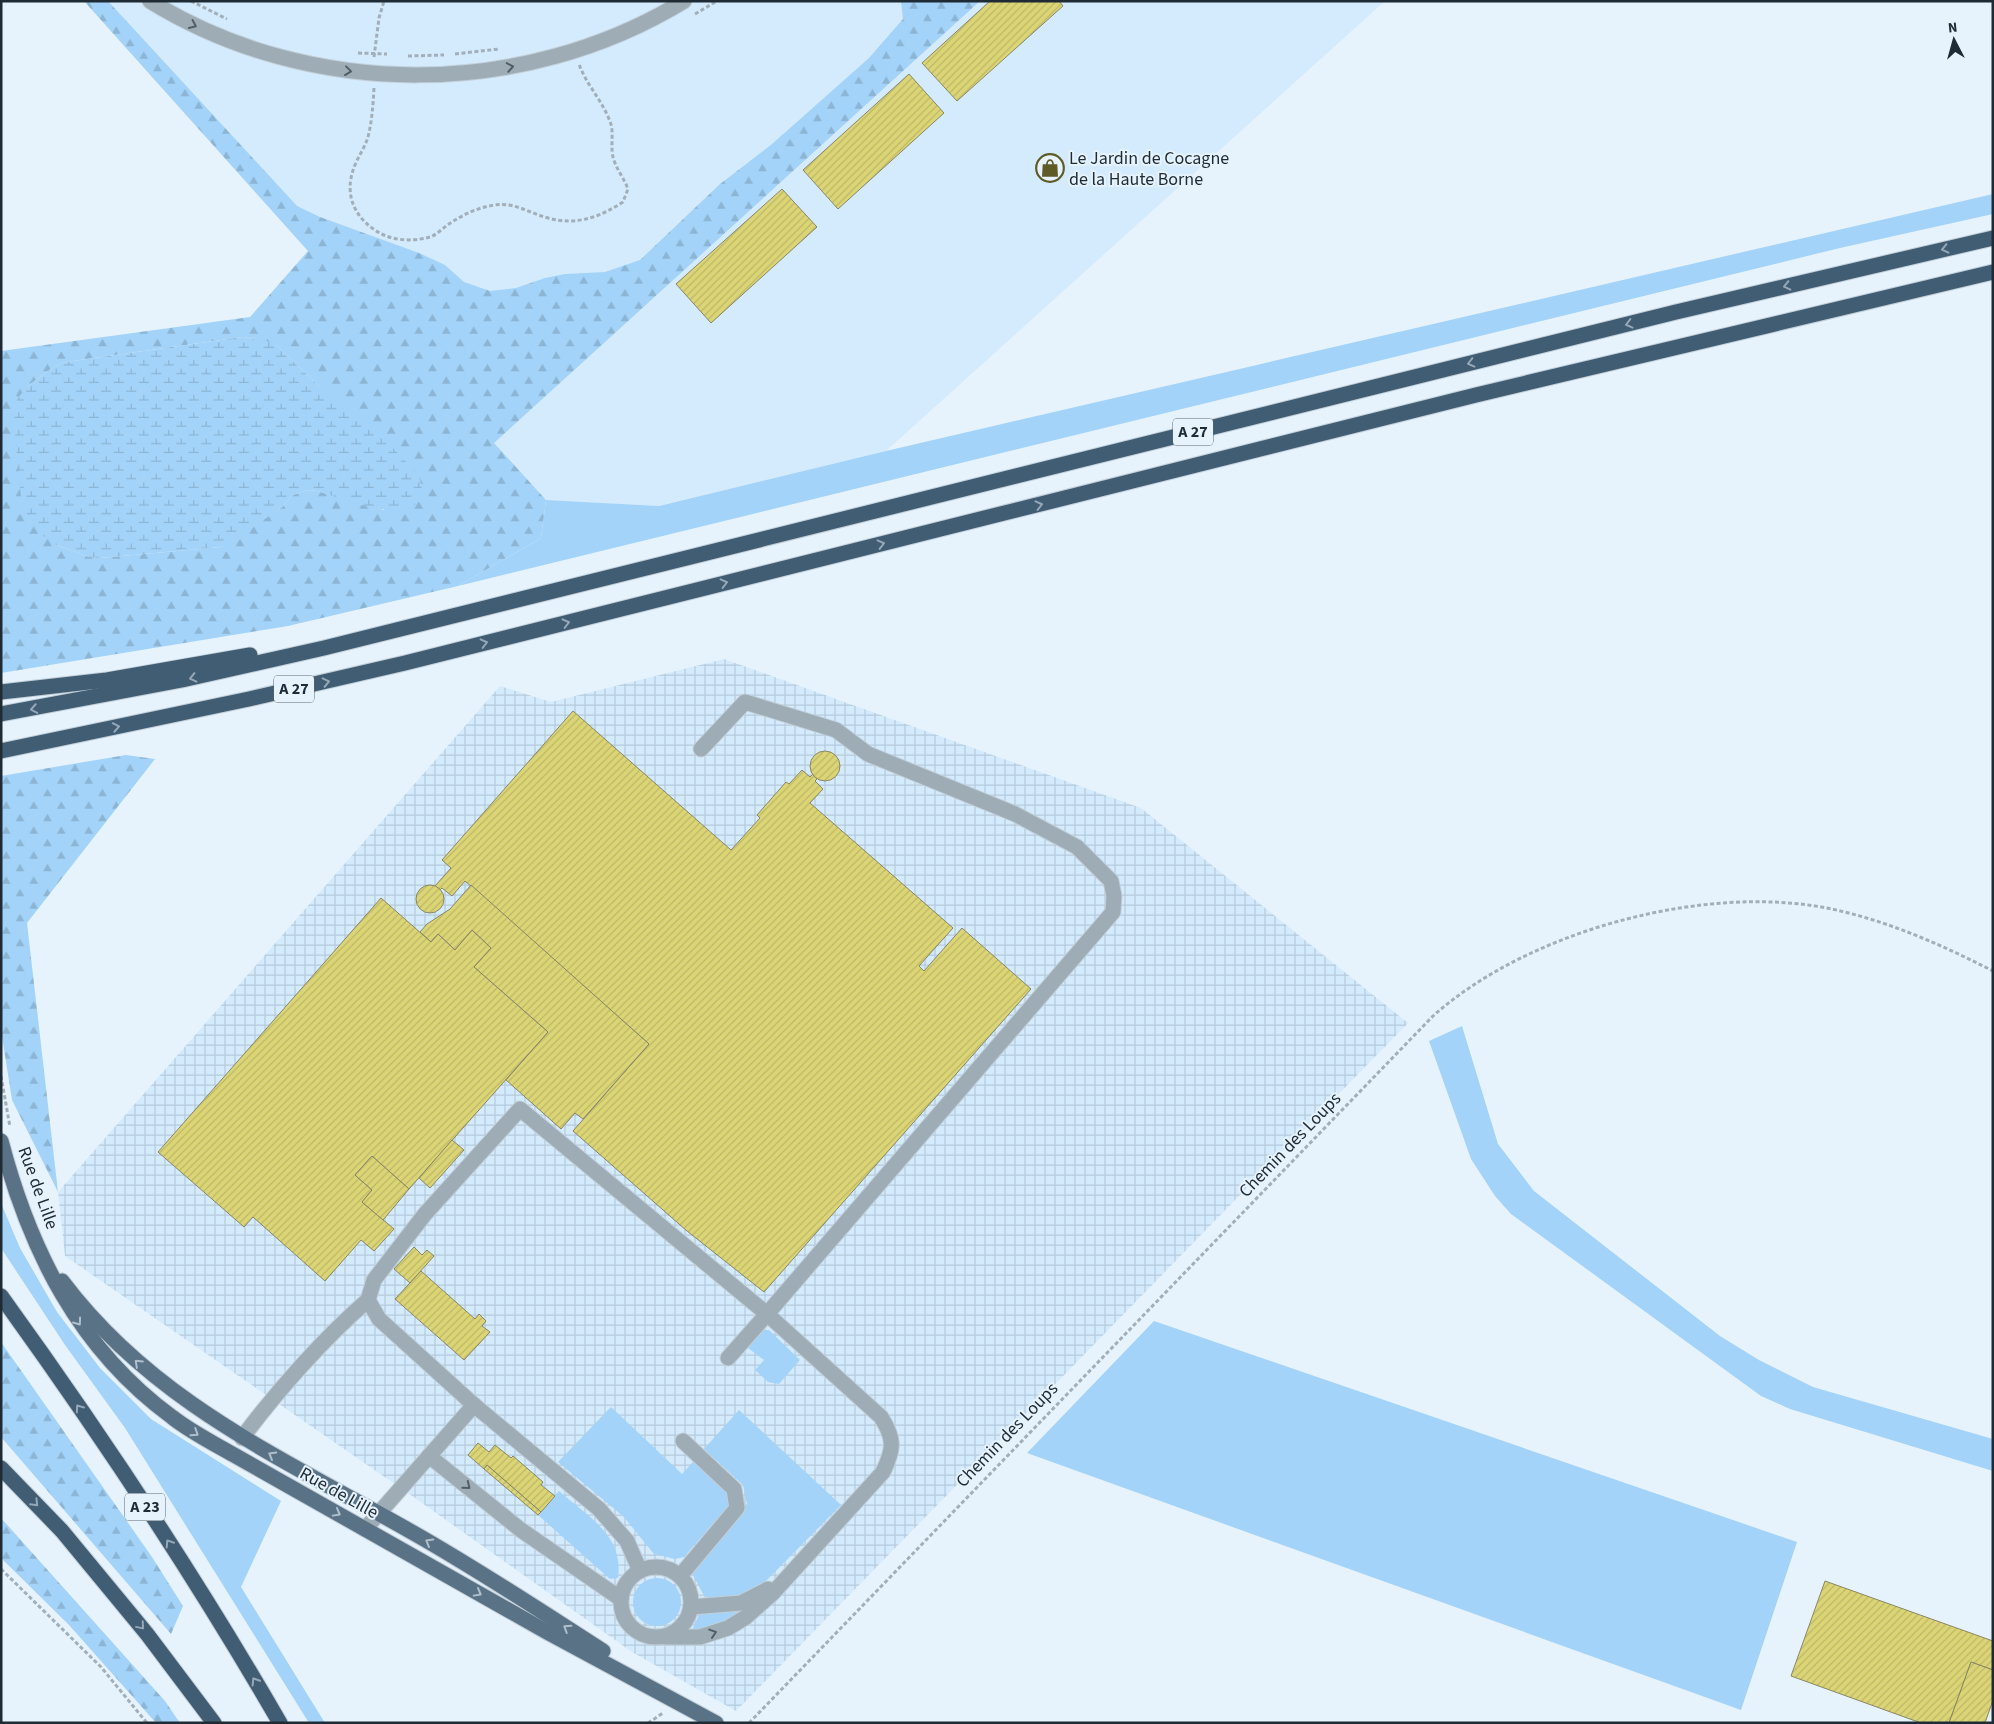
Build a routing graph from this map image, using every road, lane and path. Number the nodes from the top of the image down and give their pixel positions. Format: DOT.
graph roads {
  1 [pos="150,1"];
  2 [pos="191,1"];
  3 [pos="384,1"];
  4 [pos="684,1"];
  5 [pos="235,22"];
  6 [pos="506,48"];
  7 [pos="350,52"];
  8 [pos="575,52"];
  9 [pos="375,53"];
  10 [pos="390,55"];
  11 [pos="406,56"];
  12 [pos="375,73"];
  13 [pos="1993,238"];
  14 [pos="1993,272"];
  15 [pos="394,631"];
  16 [pos="1,692"];
  17 [pos="1,714"];
  18 [pos="1,749"];
  19 [pos="702,749"];
  20 [pos="1993,971"];
  21 [pos="1,1076"];
  22 [pos="6,1137"];
  23 [pos="39,1248"];
  24 [pos="1,1296"];
  25 [pos="368,1300"];
  26 [pos="767,1314"];
  27 [pos="728,1358"];
  28 [pos="474,1405"];
  29 [pos="242,1438"];
  30 [pos="683,1441"];
  31 [pos="429,1456"];
  32 [pos="1,1468"];
  33 [pos="378,1514"];
  34 [pos="365,1529"];
  35 [pos="1,1569"];
  36 [pos="640,1571"];
  37 [pos="680,1576"];
  38 [pos="780,1582"];
  39 [pos="621,1599"];
  40 [pos="692,1607"];
  41 [pos="665,1637"];
  42 [pos="681,1703"];
  43 [pos="147,1723"];
  44 [pos="214,1723"];
  45 [pos="280,1723"];
  46 [pos="716,1723"];
  47 [pos="749,1723"];
  1 -- 12 [label="street, one-way"];
  2 -- 5 [label="path"];
  3 -- 9 [label="path"];
  4 -- 8 [label="street"];
  6 -- 11 [label="path"];
  7 -- 9 [label="path"];
  12 -- 8 [label="street, one-way"];
  8 -- 12 [label="path"];
  9 -- 10 [label="path"];
  9 -- 12 [label="path"];
  13 -- 15 [label="highway, A 27, one-way"];
  18 -- 14 [label="highway, A 27, one-way"];
  15 -- 16 [label="highway"];
  15 -- 17 [label="highway, A 27, one-way"];
  19 -- 26 [label="street"];
  20 -- 47 [label="path, Chemin des Loups"];
  21 -- 22 [label="path"];
  22 -- 23 [label="main road, Rue de Lille"];
  29 -- 23 [label="main road, Rue de Lille, one-way"];
  23 -- 34 [label="main road, Rue de Lille, one-way"];
  45 -- 24 [label="highway, A 23, one-way"];
  25 -- 26 [label="street"];
  25 -- 28 [label="street"];
  25 -- 29 [label="street"];
  26 -- 27 [label="street"];
  26 -- 38 [label="street"];
  28 -- 31 [label="street"];
  28 -- 36 [label="street"];
  33 -- 29 [label="main road, Rue de Lille, one-way"];
  30 -- 37 [label="street"];
  31 -- 33 [label="street"];
  31 -- 39 [label="street, one-way"];
  32 -- 44 [label="highway, one-way"];
  33 -- 34 [label="street"];
  42 -- 33 [label="main road, Rue de Lille, one-way"];
  34 -- 42 [label="main road, Rue de Lille, one-way"];
  35 -- 43 [label="path"];
  36 -- 37 [label="street"];
  36 -- 39 [label="street"];
  37 -- 40 [label="street"];
  38 -- 40 [label="street"];
  41 -- 38 [label="street, one-way"];
  39 -- 41 [label="street"];
  40 -- 41 [label="street"];
  42 -- 46 [label="main road, Rue de Lille"];
}
